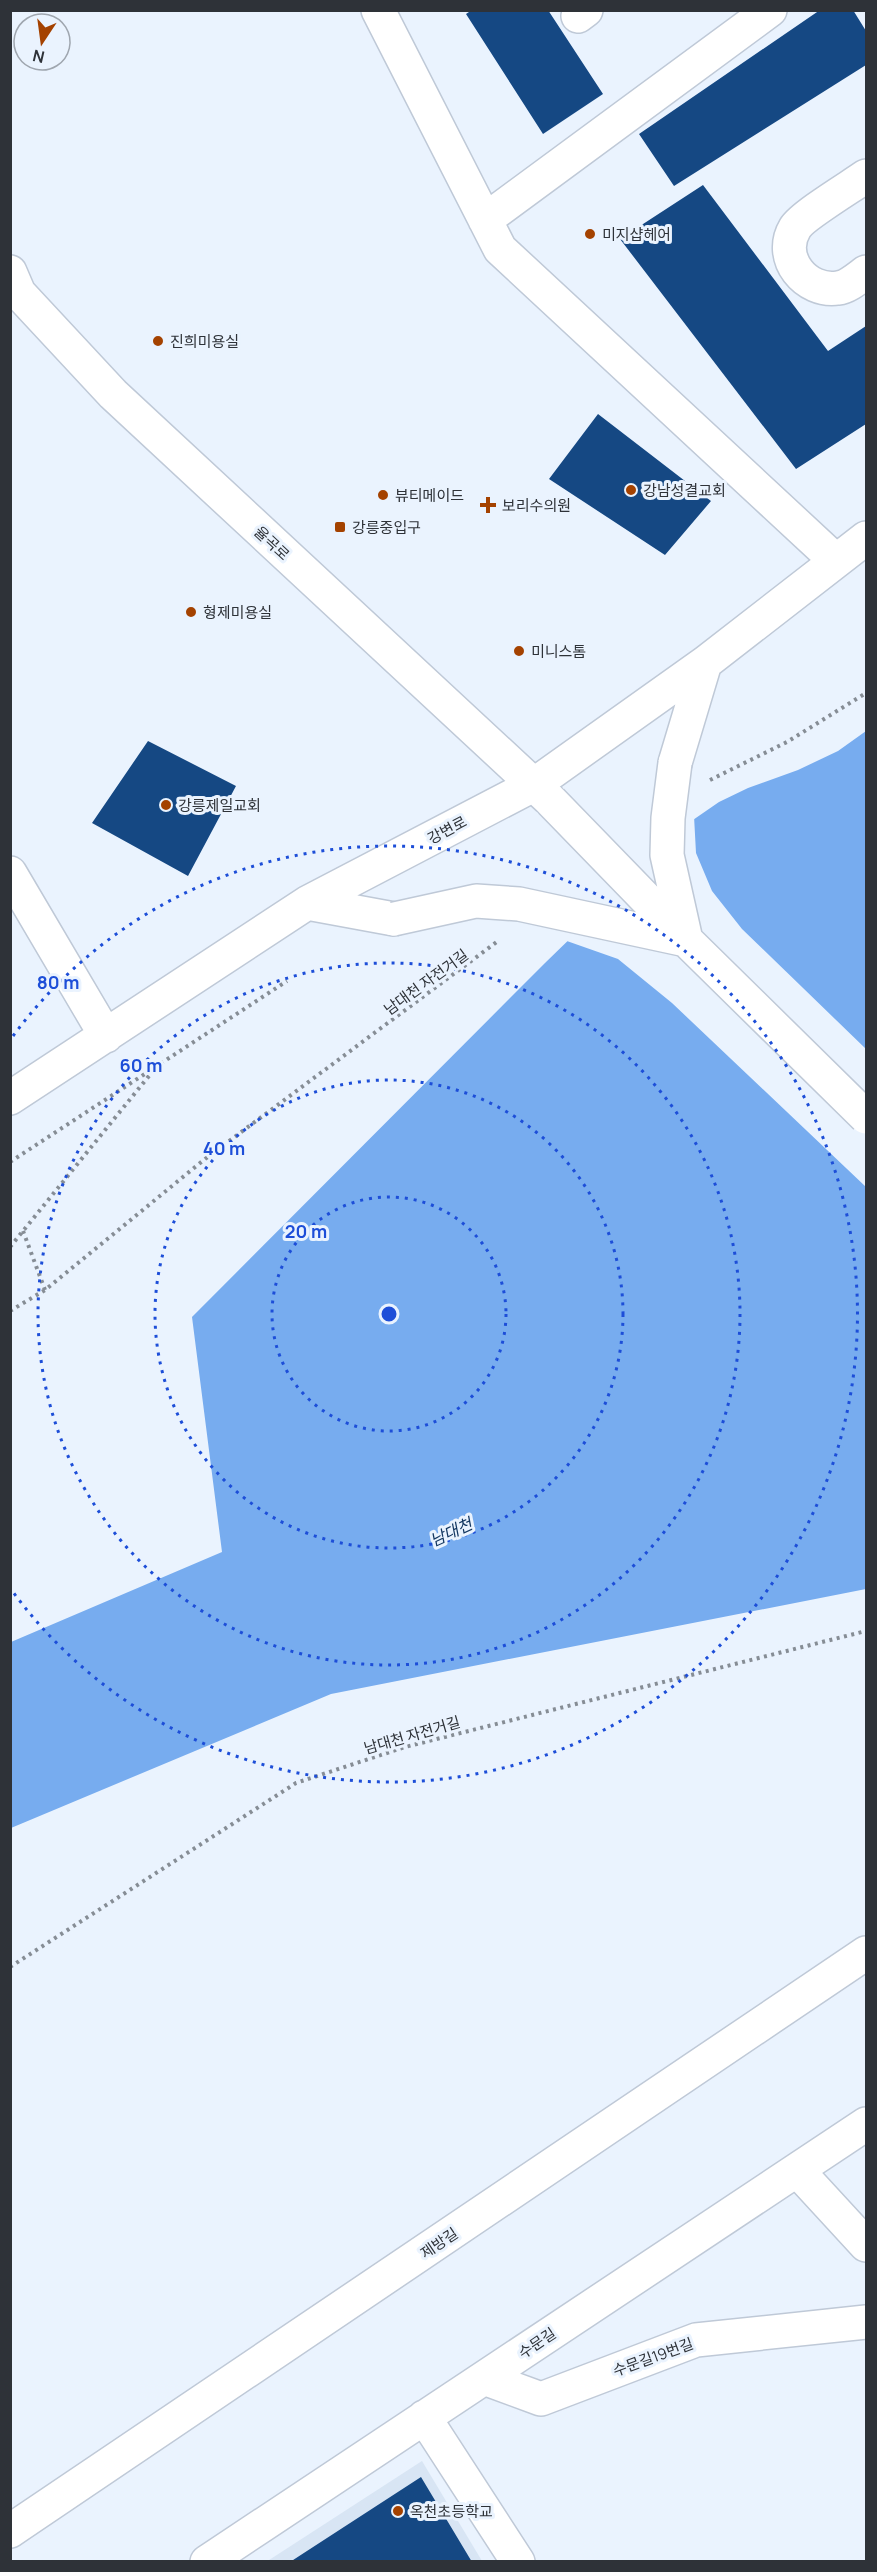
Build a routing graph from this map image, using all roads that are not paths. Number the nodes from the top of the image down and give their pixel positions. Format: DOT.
graph roads {
  1 [pos="378,10"];
  2 [pos="764,12"];
  3 [pos="867,176"];
  4 [pos="485,220"];
  5 [pos="867,272"];
  6 [pos="13,286"];
  7 [pos="867,538"];
  8 [pos="835,560"];
  9 [pos="705,663"];
  10 [pos="543,792"];
  11 [pos="10,873"];
  12 [pos="308,903"];
  13 [pos="686,940"];
  14 [pos="106,1036"];
  15 [pos="10,1098"];
  16 [pos="867,1117"];
  17 [pos="867,1953"];
  18 [pos="867,2124"];
  19 [pos="797,2170"];
  20 [pos="867,2246"];
  21 [pos="867,2322"];
  22 [pos="484,2378"];
  23 [pos="424,2417"];
  24 [pos="10,2531"];
  25 [pos="207,2562"];
  26 [pos="518,2562"];
  1 -- 4 [label="street"];
  2 -- 4 [label="street"];
  3 -- 5 [label="street"];
  4 -- 8 [label="street"];
  6 -- 10 [label="street, 율곡로"];
  7 -- 8 [label="street, 강변로"];
  8 -- 9 [label="street, 강변로"];
  9 -- 10 [label="street, 강변로"];
  9 -- 13 [label="street, bridge"];
  10 -- 12 [label="street, 강변로"];
  10 -- 13 [label="street, 율곡로, bridge"];
  11 -- 14 [label="street"];
  12 -- 13 [label="street, bridge"];
  12 -- 14 [label="street, 강변로"];
  13 -- 16 [label="street, 율곡로, bridge"];
  14 -- 15 [label="street, 강변로"];
  17 -- 24 [label="street, 제방길"];
  18 -- 19 [label="street, 수문길"];
  19 -- 20 [label="street"];
  19 -- 22 [label="street, 수문길"];
  21 -- 22 [label="street, 수문길19번길"];
  22 -- 23 [label="street, 수문길"];
  23 -- 25 [label="street, 수문길"];
  23 -- 26 [label="street"];
}
